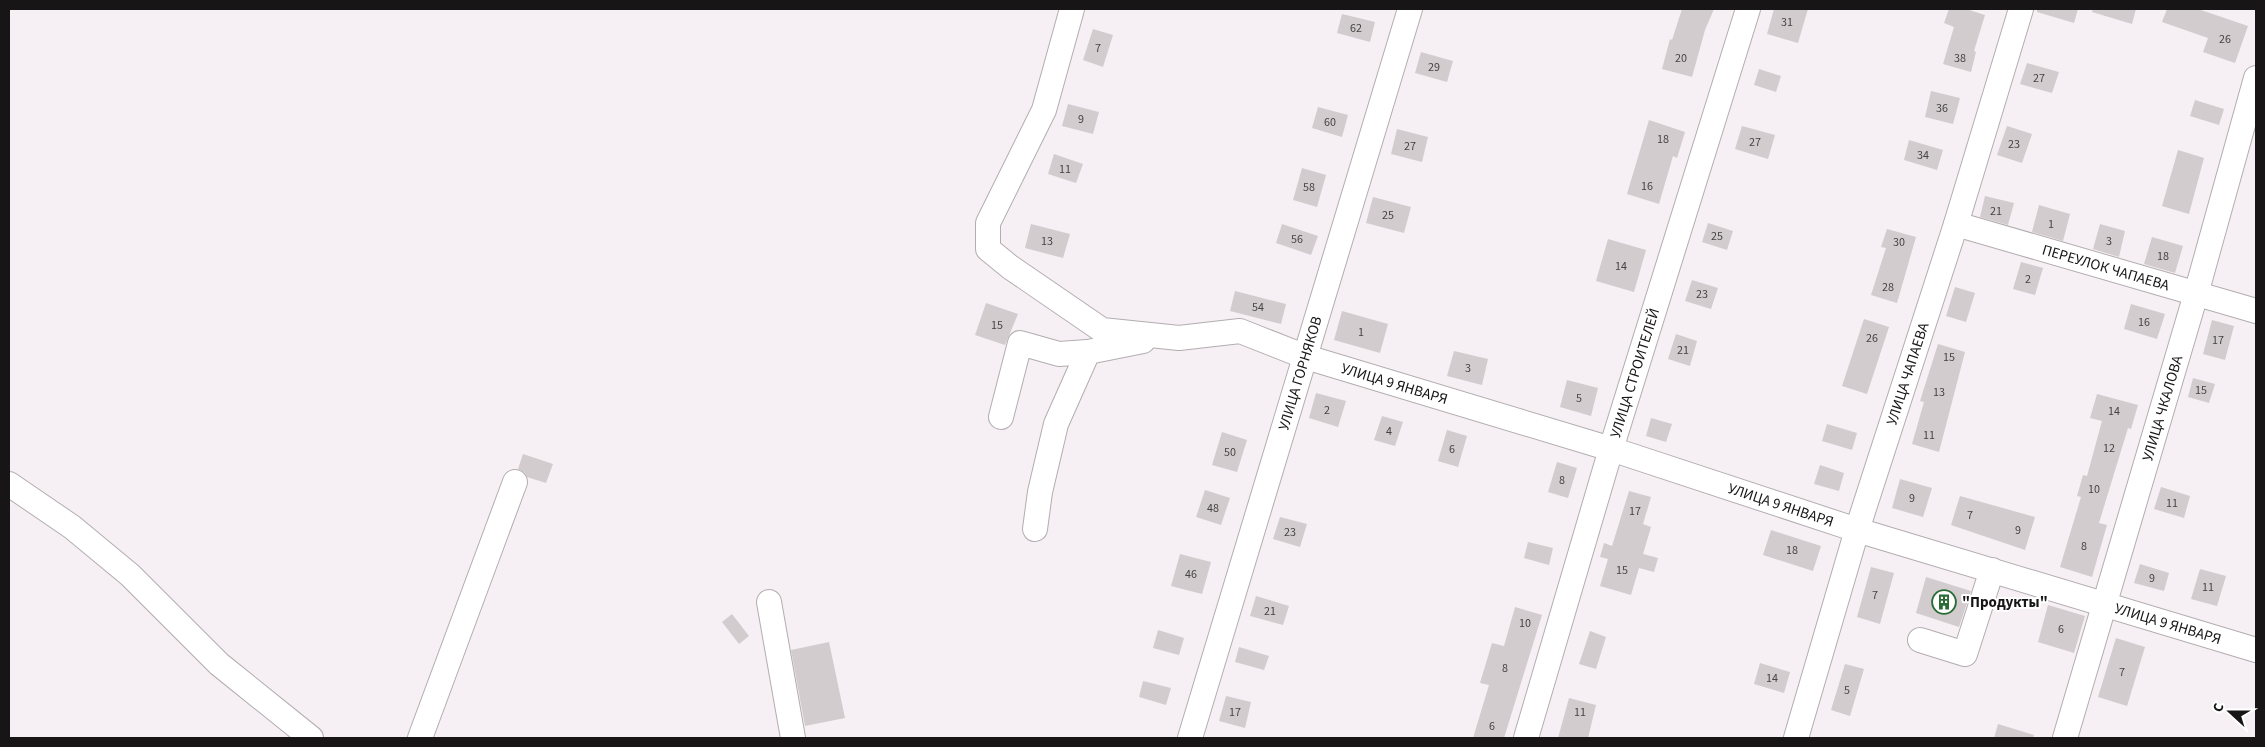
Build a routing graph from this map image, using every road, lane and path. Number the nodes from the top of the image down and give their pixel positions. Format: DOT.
graph roads {
  1 [pos="1072,9"];
  2 [pos="1410,9"];
  3 [pos="1748,9"];
  4 [pos="2021,9"];
  5 [pos="2256,78"];
  6 [pos="1956,224"];
  7 [pos="2196,294"];
  8 [pos="2256,311"];
  9 [pos="1167,337"];
  10 [pos="1088,352"];
  11 [pos="1306,357"];
  12 [pos="1001,417"];
  13 [pos="1611,449"];
  14 [pos="515,482"];
  15 [pos="9,484"];
  16 [pos="1035,529"];
  17 [pos="1857,530"];
  18 [pos="1992,570"];
  19 [pos="769,602"];
  20 [pos="2105,604"];
  21 [pos="1920,640"];
  22 [pos="2256,650"];
  23 [pos="311,738"];
  24 [pos="420,738"];
  25 [pos="793,738"];
  26 [pos="1190,738"];
  27 [pos="1526,738"];
  28 [pos="1796,738"];
  29 [pos="2065,738"];
  1 -- 9 [label="street"];
  2 -- 11 [label="street, УЛИЦА ГОРНЯКОВ"];
  3 -- 13 [label="street, УЛИЦА СТРОИТЕЛЕЙ"];
  4 -- 6 [label="street, УЛИЦА ЧАПАЕВА"];
  5 -- 7 [label="street, УЛИЦА ЧКАЛОВА"];
  6 -- 7 [label="street, ПЕРЕУЛОК ЧАПАЕВА"];
  6 -- 17 [label="street, УЛИЦА ЧАПАЕВА"];
  7 -- 8 [label="street, ПЕРЕУЛОК ЧАПАЕВА"];
  7 -- 20 [label="street, УЛИЦА ЧКАЛОВА"];
  9 -- 10 [label="street"];
  9 -- 11 [label="street, УЛИЦА 9 ЯНВАРЯ"];
  10 -- 12 [label="street"];
  10 -- 16 [label="street"];
  11 -- 13 [label="street, УЛИЦА 9 ЯНВАРЯ"];
  11 -- 26 [label="street, УЛИЦА ГОРНЯКОВ"];
  13 -- 17 [label="street, УЛИЦА 9 ЯНВАРЯ"];
  13 -- 27 [label="street, УЛИЦА СТРОИТЕЛЕЙ"];
  14 -- 24 [label="street"];
  15 -- 23 [label="street"];
  17 -- 18 [label="street, УЛИЦА 9 ЯНВАРЯ"];
  17 -- 28 [label="street, УЛИЦА ЧАПАЕВА"];
  18 -- 20 [label="street, УЛИЦА 9 ЯНВАРЯ"];
  18 -- 21 [label="street"];
  19 -- 25 [label="street"];
  20 -- 22 [label="street, УЛИЦА 9 ЯНВАРЯ"];
  20 -- 29 [label="street, УЛИЦА ЧКАЛОВА"];
}
